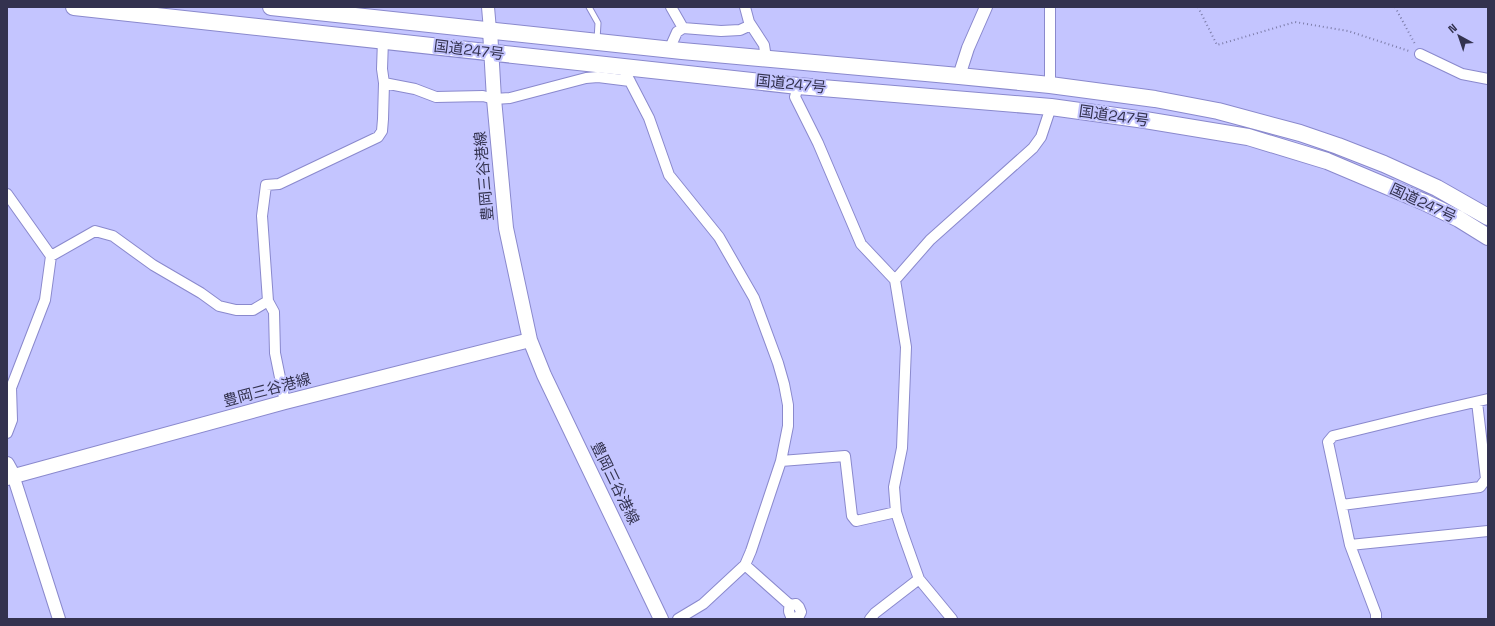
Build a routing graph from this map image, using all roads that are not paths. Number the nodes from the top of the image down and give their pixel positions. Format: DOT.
graph roads {
  1 [pos="74,7"];
  2 [pos="271,7"];
  3 [pos="488,7"];
  4 [pos="589,7"];
  5 [pos="671,7"];
  6 [pos="744,7"];
  7 [pos="986,7"];
  8 [pos="1050,7"];
  9 [pos="751,25"];
  10 [pos="683,28"];
  11 [pos="490,30"];
  12 [pos="383,40"];
  13 [pos="597,41"];
  14 [pos="669,50"];
  15 [pos="491,53"];
  16 [pos="1420,54"];
  17 [pos="766,58"];
  18 [pos="622,66"];
  19 [pos="959,76"];
  20 [pos="1488,79"];
  21 [pos="630,81"];
  22 [pos="384,83"];
  23 [pos="1050,85"];
  24 [pos="798,86"];
  25 [pos="494,99"];
  26 [pos="1051,107"];
  27 [pos="7,194"];
  28 [pos="1488,217"];
  29 [pos="1488,237"];
  30 [pos="51,256"];
  31 [pos="895,280"];
  32 [pos="268,301"];
  33 [pos="530,340"];
  34 [pos="1488,399"];
  35 [pos="285,402"];
  36 [pos="1477,402"];
  37 [pos="7,433"];
  38 [pos="781,461"];
  39 [pos="9,472"];
  40 [pos="1342,504"];
  41 [pos="896,512"];
  42 [pos="1488,531"];
  43 [pos="1350,545"];
  44 [pos="745,565"];
  45 [pos="920,579"];
  46 [pos="790,605"];
  47 [pos="59,619"];
  48 [pos="661,619"];
  49 [pos="678,619"];
  50 [pos="870,619"];
  51 [pos="952,619"];
  52 [pos="1376,619"];
  1 -- 12 [label="highway, 国道247号"];
  2 -- 11 [label="highway, 国道247号"];
  3 -- 11 [label="street"];
  4 -- 13 [label="lane"];
  5 -- 10 [label="street"];
  6 -- 9 [label="street"];
  7 -- 19 [label="street"];
  8 -- 23 [label="street"];
  9 -- 10 [label="street"];
  9 -- 17 [label="street"];
  10 -- 14 [label="street"];
  11 -- 13 [label="highway, 国道247号"];
  11 -- 15 [label="main road, 豊岡三谷港線"];
  12 -- 15 [label="highway, 国道247号"];
  12 -- 22 [label="street"];
  13 -- 14 [label="highway, 国道247号"];
  14 -- 17 [label="highway, 国道247号"];
  15 -- 18 [label="highway, 国道247号"];
  15 -- 25 [label="main road, 豊岡三谷港線"];
  16 -- 20 [label="street"];
  17 -- 19 [label="highway, 国道247号"];
  18 -- 21 [label="street"];
  18 -- 24 [label="highway, 国道247号"];
  19 -- 23 [label="highway, 国道247号"];
  21 -- 25 [label="street"];
  21 -- 38 [label="street"];
  22 -- 25 [label="street"];
  22 -- 32 [label="street"];
  23 -- 28 [label="highway, 国道247号"];
  24 -- 26 [label="highway, 国道247号"];
  24 -- 31 [label="street"];
  25 -- 33 [label="main road, 豊岡三谷港線"];
  26 -- 29 [label="highway, 国道247号"];
  26 -- 31 [label="street"];
  27 -- 30 [label="street"];
  30 -- 32 [label="street"];
  30 -- 37 [label="street"];
  31 -- 41 [label="street"];
  32 -- 35 [label="street"];
  33 -- 35 [label="main road, 豊岡三谷港線"];
  33 -- 48 [label="main road, 豊岡三谷港線"];
  34 -- 36 [label="street"];
  35 -- 39 [label="main road, 豊岡三谷港線"];
  36 -- 40 [label="street"];
  36 -- 40 [label="street"];
  38 -- 41 [label="street"];
  38 -- 44 [label="street"];
  39 -- 47 [label="street"];
  40 -- 43 [label="street"];
  41 -- 45 [label="street"];
  42 -- 43 [label="street"];
  43 -- 52 [label="street"];
  44 -- 46 [label="street"];
  44 -- 49 [label="street"];
  45 -- 50 [label="street"];
  45 -- 51 [label="street"];
}
